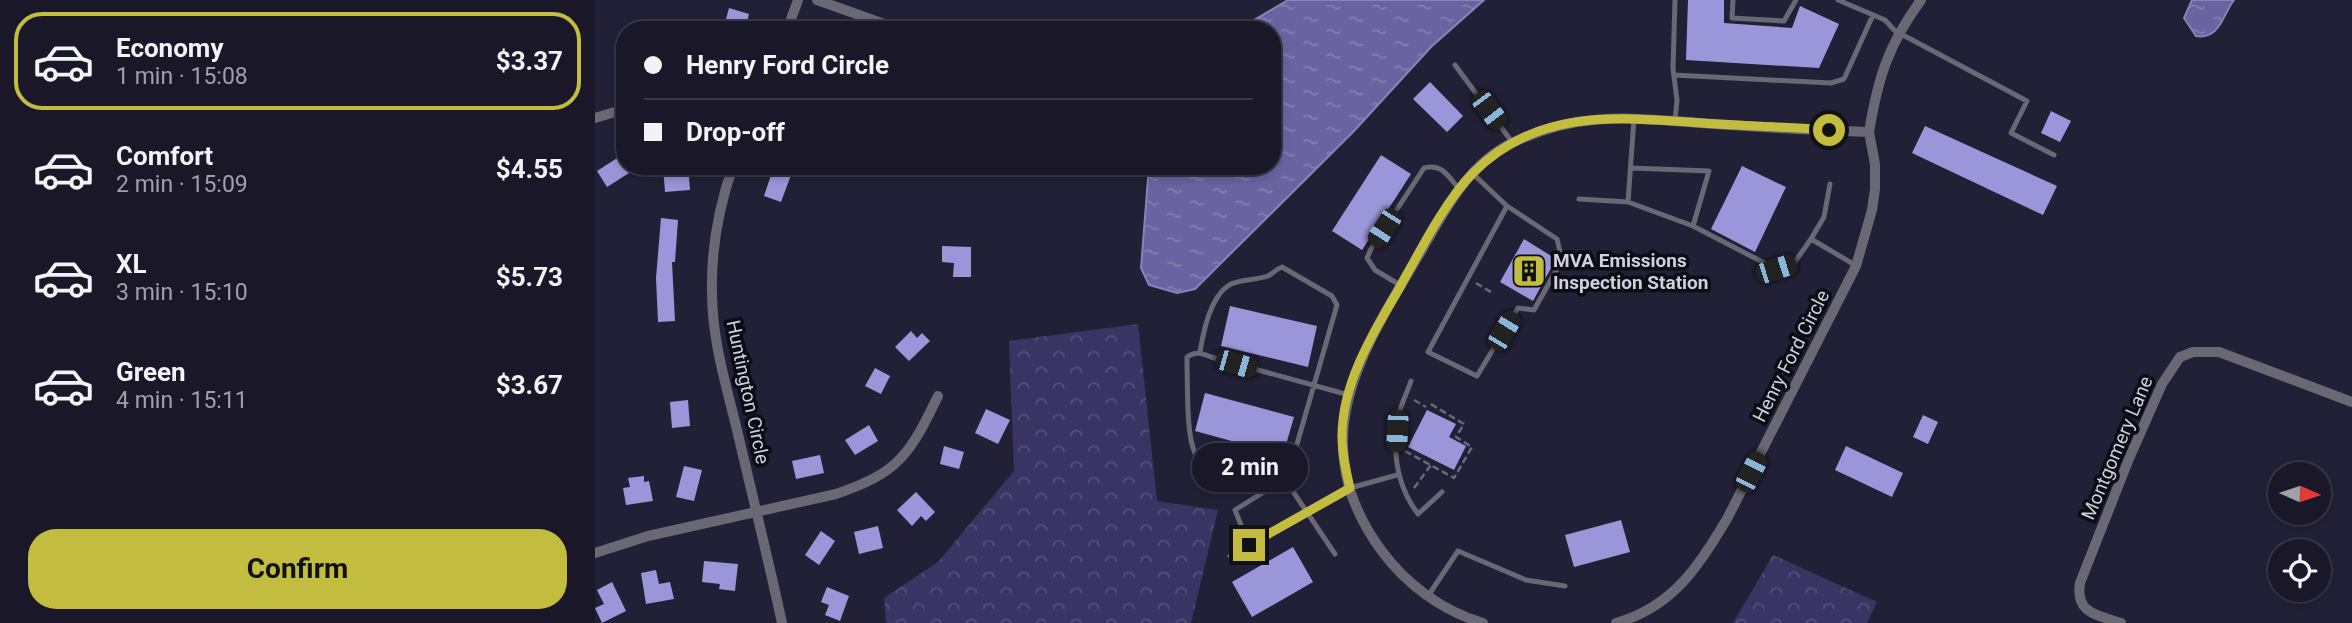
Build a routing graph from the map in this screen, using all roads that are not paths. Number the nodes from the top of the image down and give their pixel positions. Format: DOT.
graph roads {
  1 [pos="798,0"];
  2 [pos="817,0"];
  3 [pos="1675,0"];
  4 [pos="1733,0"];
  5 [pos="1796,0"];
  6 [pos="1838,0"];
  7 [pos="1920,0"];
  8 [pos="1873,15"];
  9 [pos="790,21"];
  10 [pos="876,21"];
  11 [pos="1898,33"];
  12 [pos="1455,65"];
  13 [pos="1674,75"];
  14 [pos="616,112"];
  15 [pos="595,118"];
  16 [pos="1634,118"];
  17 [pos="1675,121"];
  18 [pos="1869,132"];
  19 [pos="1512,142"];
  20 [pos="2054,155"];
  21 [pos="1632,168"];
  22 [pos="1472,173"];
  23 [pos="730,175"];
  24 [pos="1830,184"];
  25 [pos="1458,189"];
  26 [pos="1579,199"];
  27 [pos="1628,202"];
  28 [pos="1507,206"];
  29 [pos="1693,226"];
  30 [pos="1811,239"];
  31 [pos="1856,265"];
  32 [pos="1401,286"];
  33 [pos="1201,352"];
  34 [pos="1411,381"];
  35 [pos="1313,386"];
  36 [pos="938,396"];
  37 [pos="1349,396"];
  38 [pos="2352,401"];
  39 [pos="1398,475"];
  40 [pos="1350,488"];
  41 [pos="1441,492"];
  42 [pos="756,512"];
  43 [pos="1307,512"];
  44 [pos="1249,545"];
  45 [pos="595,553"];
  46 [pos="1335,554"];
  47 [pos="1230,556"];
  48 [pos="1565,586"];
  49 [pos="1428,596"];
  50 [pos="782,623"];
  51 [pos="1483,623"];
  52 [pos="1616,623"];
  53 [pos="2121,623"];
  1 -- 9 [label="street"];
  2 -- 10 [label="street"];
  3 -- 13 [label="lane"];
  4 -- 5 [label="lane"];
  6 -- 8 [label="lane"];
  7 -- 11 [label="street, Henry Ford Circle"];
  8 -- 11 [label="lane"];
  8 -- 13 [label="lane"];
  11 -- 18 [label="street, Henry Ford Circle"];
  11 -- 20 [label="lane"];
  12 -- 19 [label="lane"];
  13 -- 17 [label="lane"];
  14 -- 15 [label="street"];
  16 -- 17 [label="street"];
  16 -- 19 [label="street"];
  16 -- 21 [label="lane"];
  17 -- 18 [label="street"];
  18 -- 31 [label="street, Henry Ford Circle"];
  19 -- 22 [label="street"];
  21 -- 27 [label="lane"];
  21 -- 29 [label="lane"];
  22 -- 25 [label="street"];
  22 -- 28 [label="lane"];
  23 -- 42 [label="street, Huntington Circle"];
  24 -- 30 [label="lane"];
  25 -- 32 [label="street"];
  25 -- 32 [label="lane"];
  26 -- 27 [label="lane"];
  27 -- 29 [label="lane"];
  28 -- 28 [label="lane"];
  29 -- 30 [label="lane"];
  30 -- 31 [label="lane"];
  31 -- 52 [label="street, Henry Ford Circle"];
  32 -- 37 [label="street"];
  33 -- 35 [label="lane"];
  33 -- 35 [label="lane"];
  33 -- 35 [label="lane"];
  34 -- 39 [label="lane"];
  35 -- 37 [label="lane"];
  36 -- 42 [label="street"];
  37 -- 40 [label="street"];
  38 -- 53 [label="street, Montgomery Lane"];
  39 -- 40 [label="lane"];
  39 -- 41 [label="lane"];
  40 -- 43 [label="lane"];
  40 -- 49 [label="street"];
  42 -- 45 [label="street"];
  42 -- 50 [label="street, Huntington Circle"];
  43 -- 44 [label="lane"];
  43 -- 44 [label="lane"];
  43 -- 46 [label="lane"];
  44 -- 47 [label="lane"];
  48 -- 49 [label="lane"];
  49 -- 51 [label="street"];
}
